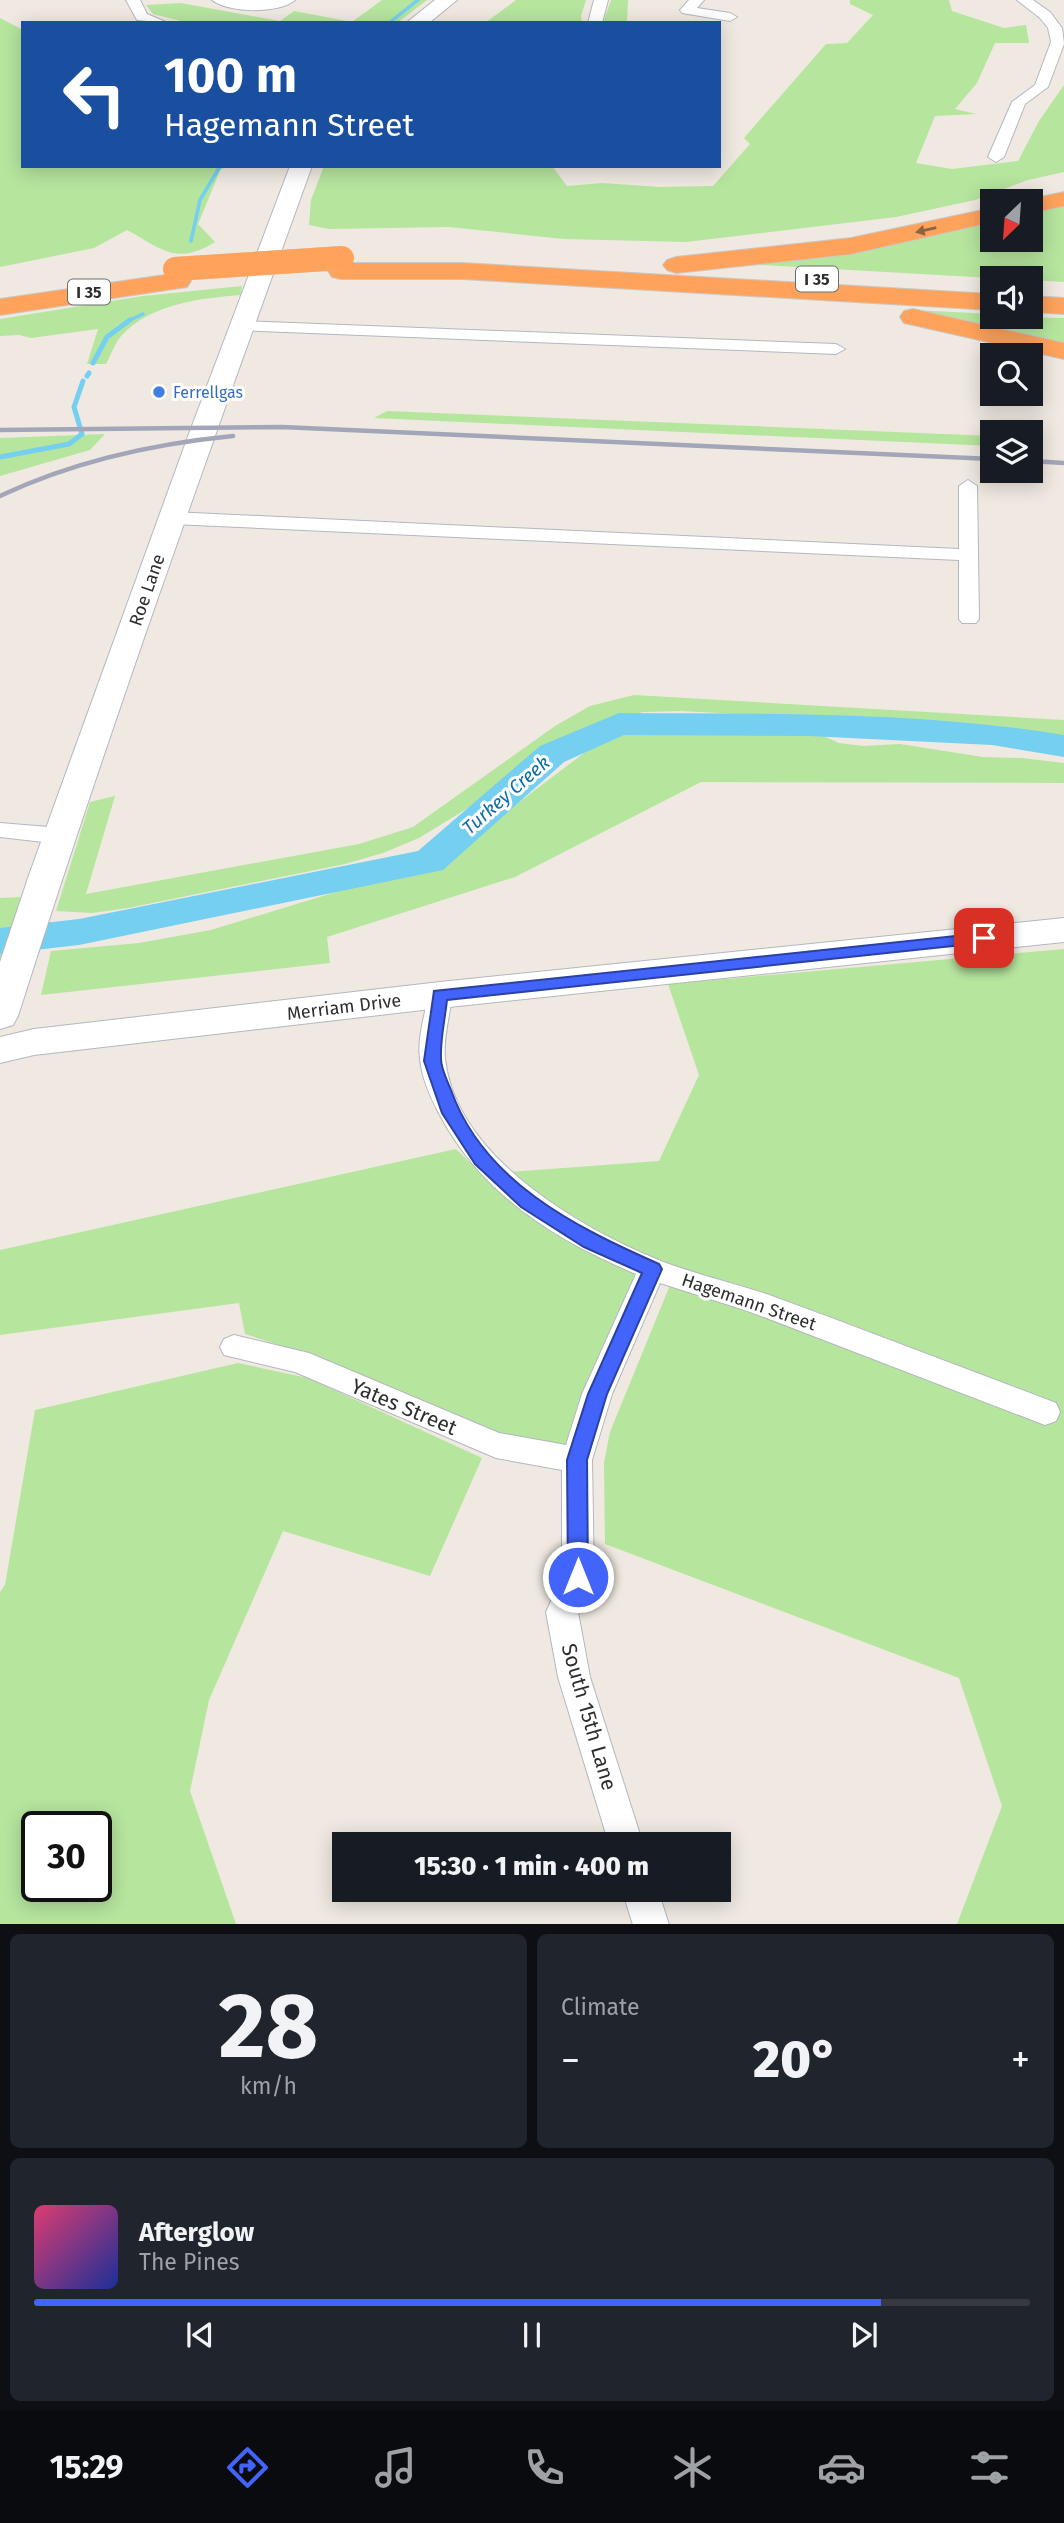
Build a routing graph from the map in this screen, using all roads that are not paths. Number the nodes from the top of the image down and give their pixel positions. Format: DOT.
graph roads {
  1 [pos="133,0"];
  2 [pos="219,0"];
  3 [pos="288,0"];
  4 [pos="447,0"];
  5 [pos="601,0"];
  6 [pos="697,0"];
  7 [pos="1024,0"];
  8 [pos="155,21"];
  9 [pos="419,21"];
  10 [pos="596,21"];
  11 [pos="721,25"];
  12 [pos="996,157"];
  13 [pos="300,168"];
  14 [pos="1064,199"];
  15 [pos="1043,203"];
  16 [pos="980,218"];
  17 [pos="341,264"];
  18 [pos="642,268"];
  19 [pos="176,275"];
  20 [pos="748,288"];
  21 [pos="980,288"];
  22 [pos="1043,292"];
  23 [pos="1064,293"];
  24 [pos="0,295"];
  25 [pos="980,301"];
  26 [pos="1043,305"];
  27 [pos="1064,306"];
  28 [pos="0,307"];
  29 [pos="242,326"];
  30 [pos="836,349"];
  31 [pos="1064,351"];
  32 [pos="968,486"];
  33 [pos="172,517"];
  34 [pos="969,555"];
  35 [pos="969,619"];
  36 [pos="0,830"];
  37 [pos="61,836"];
  38 [pos="1064,930"];
  39 [pos="440,995"];
  40 [pos="3,1005"];
  41 [pos="0,1050"];
  42 [pos="652,1269"];
  43 [pos="234,1347"];
  44 [pos="1045,1412"];
  45 [pos="577,1460"];
  46 [pos="622,1832"];
  47 [pos="644,1902"];
  48 [pos="651,1924"];
  1 -- 8 [label="street"];
  2 -- 3 [label="street"];
  4 -- 9 [label="street"];
  5 -- 10 [label="street"];
  6 -- 11 [label="street"];
  7 -- 12 [label="street"];
  13 -- 29 [label="street, Roe Lane"];
  14 -- 15 [label="highway"];
  16 -- 18 [label="highway, one-way"];
  17 -- 18 [label="highway, I 35"];
  17 -- 19 [label="highway, I 35"];
  17 -- 20 [label="highway, I 35"];
  18 -- 21 [label="highway, I 35"];
  19 -- 24 [label="highway, I 35"];
  19 -- 28 [label="highway, I 35"];
  20 -- 25 [label="highway, I 35"];
  20 -- 31 [label="highway"];
  22 -- 23 [label="highway"];
  26 -- 27 [label="highway"];
  29 -- 30 [label="street"];
  29 -- 33 [label="street, Roe Lane"];
  32 -- 34 [label="street"];
  33 -- 34 [label="street"];
  33 -- 37 [label="street, Roe Lane"];
  34 -- 35 [label="street"];
  36 -- 37 [label="street"];
  37 -- 40 [label="street, Roe Lane"];
  38 -- 39 [label="street, Merriam Drive"];
  39 -- 41 [label="street, Merriam Drive"];
  39 -- 42 [label="street, Hagemann Street"];
  42 -- 44 [label="street, Hagemann Street"];
  42 -- 45 [label="street, South 15th Lane"];
  43 -- 45 [label="street, Yates Street"];
  45 -- 46 [label="street, South 15th Lane"];
  47 -- 48 [label="street"];
}
